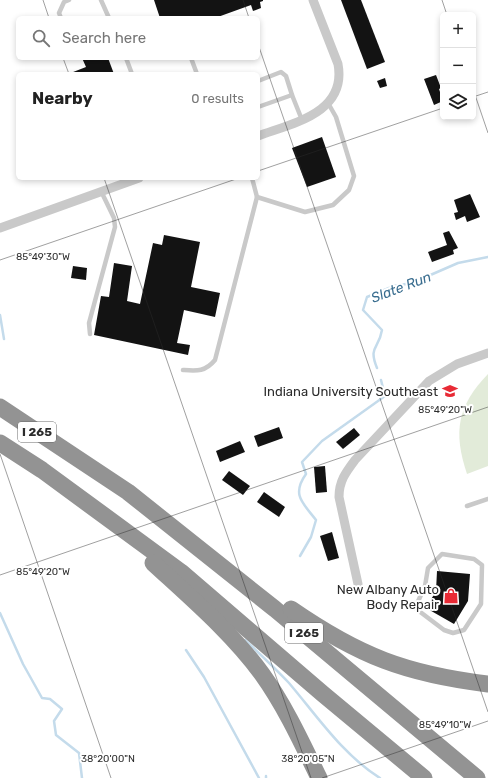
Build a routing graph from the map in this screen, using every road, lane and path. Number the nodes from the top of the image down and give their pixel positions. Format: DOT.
graph roads {
  1 [pos="69,0"];
  2 [pos="101,0"];
  3 [pos="313,0"];
  4 [pos="60,16"];
  5 [pos="108,16"];
  6 [pos="127,60"];
  7 [pos="192,60"];
  8 [pos="131,72"];
  9 [pos="196,72"];
  10 [pos="260,80"];
  11 [pos="292,95"];
  12 [pos="328,103"];
  13 [pos="260,106"];
  14 [pos="302,120"];
  15 [pos="260,135"];
  16 [pos="133,180"];
  17 [pos="253,180"];
  18 [pos="101,191"];
  19 [pos="257,197"];
  20 [pos="0,228"];
  21 [pos="90,334"];
  22 [pos="488,353"];
  23 [pos="183,370"];
  24 [pos="0,407"];
  25 [pos="0,443"];
  26 [pos="488,499"];
  27 [pos="92,506"];
  28 [pos="467,506"];
  29 [pos="177,530"];
  30 [pos="358,584"];
  31 [pos="481,604"];
  32 [pos="488,604"];
  33 [pos="488,684"];
  34 [pos="319,778"];
  35 [pos="424,778"];
  36 [pos="477,778"];
  1 -- 4 [label="lane"];
  2 -- 5 [label="lane"];
  3 -- 12 [label="street"];
  6 -- 8 [label="lane"];
  7 -- 9 [label="lane"];
  10 -- 11 [label="lane"];
  11 -- 13 [label="lane"];
  11 -- 14 [label="lane"];
  12 -- 14 [label="street"];
  12 -- 19 [label="lane"];
  14 -- 15 [label="street"];
  16 -- 18 [label="street"];
  17 -- 19 [label="lane"];
  18 -- 20 [label="street"];
  18 -- 21 [label="lane"];
  19 -- 23 [label="lane"];
  22 -- 30 [label="street"];
  24 -- 29 [label="highway, I 265"];
  25 -- 27 [label="highway, I 265"];
  26 -- 28 [label="lane"];
  27 -- 34 [label="highway"];
  27 -- 35 [label="highway, I 265"];
  29 -- 33 [label="highway"];
  29 -- 36 [label="highway, I 265"];
  31 -- 31 [label="lane"];
  31 -- 32 [label="lane"];
}
